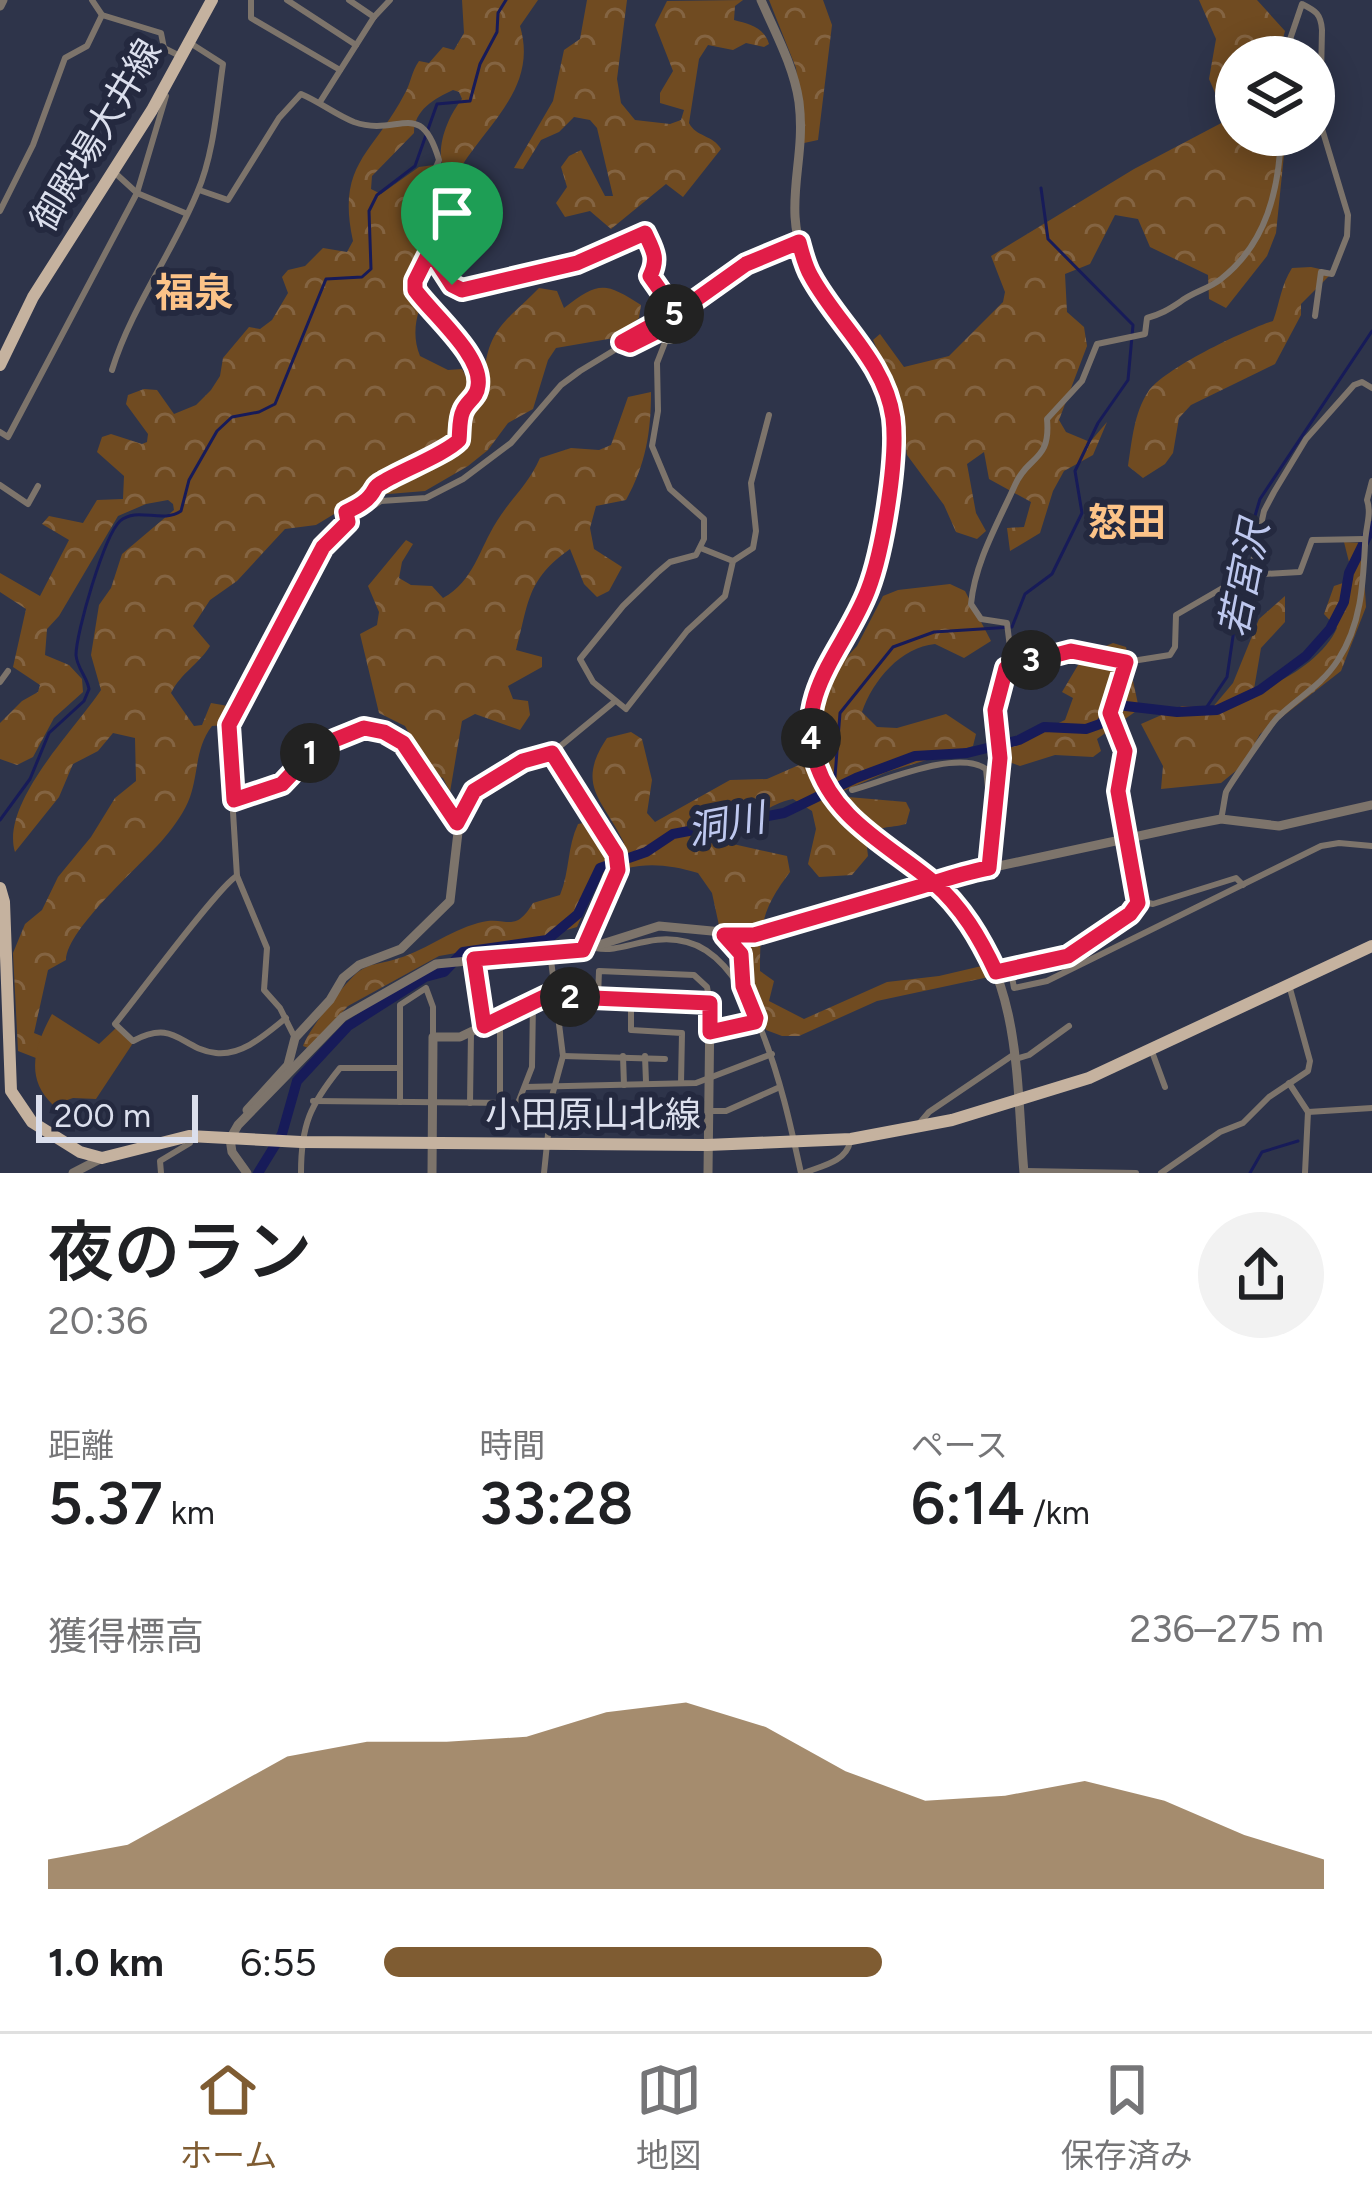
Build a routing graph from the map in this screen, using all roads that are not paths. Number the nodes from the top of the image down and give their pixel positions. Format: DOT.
graph roads {
  1 [pos="92,0"];
  2 [pos="212,0"];
  3 [pos="251,0"];
  4 [pos="287,0"];
  5 [pos="349,0"];
  6 [pos="389,0"];
  7 [pos="761,0"];
  8 [pos="102,15"];
  9 [pos="374,16"];
  10 [pos="1291,36"];
  11 [pos="1322,36"];
  12 [pos="187,41"];
  13 [pos="356,45"];
  14 [pos="180,56"];
  15 [pos="340,70"];
  16 [pos="171,74"];
  17 [pos="320,102"];
  18 [pos="1279,156"];
  19 [pos="1330,156"];
  20 [pos="113,171"];
  21 [pos="199,190"];
  22 [pos="136,193"];
  23 [pos="0,211"];
  24 [pos="185,213"];
  25 [pos="799,242"];
  26 [pos="430,251"];
  27 [pos="1316,316"];
  28 [pos="671,332"];
  29 [pos="622,342"];
  30 [pos="0,364"];
  31 [pos="112,370"];
  32 [pos="1372,388"];
  33 [pos="769,415"];
  34 [pos="0,432"];
  35 [pos="1372,481"];
  36 [pos="0,485"];
  37 [pos="38,486"];
  38 [pos="348,522"];
  39 [pos="1365,539"];
  40 [pos="701,548"];
  41 [pos="733,561"];
  42 [pos="1250,575"];
  43 [pos="1126,662"];
  44 [pos="1006,668"];
  45 [pos="8,671"];
  46 [pos="0,682"];
  47 [pos="614,702"];
  48 [pos="552,753"];
  49 [pos="852,790"];
  50 [pos="234,800"];
  51 [pos="1372,806"];
  52 [pos="992,811"];
  53 [pos="458,819"];
  54 [pos="1221,820"];
  55 [pos="1126,840"];
  56 [pos="1372,846"];
  57 [pos="989,868"];
  58 [pos="237,876"];
  59 [pos="934,883"];
  60 [pos="1243,885"];
  61 [pos="0,888"];
  62 [pos="1138,901"];
  63 [pos="724,935"];
  64 [pos="1372,946"];
  65 [pos="588,948"];
  66 [pos="550,951"];
  67 [pos="1068,956"];
  68 [pos="474,959"];
  69 [pos="998,975"];
  70 [pos="3,977"];
  71 [pos="1289,985"];
  72 [pos="557,997"];
  73 [pos="598,998"];
  74 [pos="632,998"];
  75 [pos="533,1001"];
  76 [pos="710,1003"];
  77 [pos="500,1017"];
  78 [pos="286,1018"];
  79 [pos="755,1022"];
  80 [pos="484,1026"];
  81 [pos="1069,1026"];
  82 [pos="471,1032"];
  83 [pos="710,1032"];
  84 [pos="434,1037"];
  85 [pos="296,1038"];
  86 [pos="1151,1049"];
  87 [pos="772,1054"];
  88 [pos="563,1056"];
  89 [pos="623,1056"];
  90 [pos="646,1056"];
  91 [pos="1016,1056"];
  92 [pos="665,1058"];
  93 [pos="400,1068"];
  94 [pos="709,1078"];
  95 [pos="681,1083"];
  96 [pos="646,1084"];
  97 [pos="1289,1084"];
  98 [pos="556,1085"];
  99 [pos="624,1085"];
  100 [pos="525,1087"];
  101 [pos="780,1087"];
  102 [pos="1165,1087"];
  103 [pos="313,1101"];
  104 [pos="400,1102"];
  105 [pos="433,1102"];
  106 [pos="470,1102"];
  107 [pos="1020,1102"];
  108 [pos="500,1103"];
  109 [pos="1372,1108"];
  110 [pos="709,1111"];
  111 [pos="1308,1112"];
  112 [pos="246,1116"];
  113 [pos="917,1128"];
  114 [pos="189,1136"];
  115 [pos="230,1139"];
  116 [pos="850,1139"];
  117 [pos="300,1142"];
  118 [pos="433,1143"];
  119 [pos="545,1144"];
  120 [pos="794,1144"];
  121 [pos="707,1145"];
  122 [pos="102,1158"];
  123 [pos="1177,1168"];
  124 [pos="1024,1172"];
  125 [pos="73,1173"];
  126 [pos="160,1173"];
  127 [pos="248,1173"];
  128 [pos="301,1173"];
  129 [pos="432,1173"];
  130 [pos="544,1173"];
  131 [pos="707,1173"];
  132 [pos="803,1173"];
  133 [pos="1136,1173"];
  134 [pos="1161,1173"];
  135 [pos="1305,1173"];
  1 -- 8 [label="street"];
  2 -- 12 [label="main road, 御殿場大井線"];
  3 -- 15 [label="street"];
  4 -- 13 [label="street"];
  5 -- 9 [label="street"];
  6 -- 9 [label="street"];
  7 -- 25 [label="street"];
  8 -- 14 [label="street"];
  8 -- 23 [label="street"];
  9 -- 13 [label="street"];
  10 -- 11 [label="street"];
  12 -- 14 [label="main road, 御殿場大井線"];
  12 -- 21 [label="street"];
  13 -- 15 [label="street"];
  14 -- 16 [label="main road, 御殿場大井線"];
  15 -- 17 [label="street"];
  16 -- 20 [label="main road, 御殿場大井線"];
  16 -- 22 [label="street"];
  17 -- 21 [label="street"];
  17 -- 26 [label="street"];
  18 -- 44 [label="street"];
  19 -- 27 [label="street"];
  20 -- 22 [label="street"];
  20 -- 30 [label="main road, 御殿場大井線"];
  21 -- 24 [label="street"];
  22 -- 24 [label="street"];
  22 -- 34 [label="street"];
  24 -- 31 [label="street"];
  25 -- 29 [label="street"];
  25 -- 59 [label="street"];
  26 -- 28 [label="street"];
  26 -- 38 [label="street"];
  28 -- 29 [label="street"];
  28 -- 40 [label="street"];
  29 -- 38 [label="street"];
  32 -- 42 [label="street"];
  33 -- 41 [label="street"];
  35 -- 39 [label="street"];
  36 -- 37 [label="street"];
  38 -- 50 [label="street"];
  39 -- 42 [label="street"];
  39 -- 54 [label="street"];
  40 -- 41 [label="street"];
  40 -- 47 [label="street"];
  41 -- 47 [label="street"];
  42 -- 43 [label="street"];
  43 -- 44 [label="street"];
  43 -- 55 [label="street"];
  44 -- 52 [label="street"];
  45 -- 46 [label="street"];
  47 -- 48 [label="street"];
  48 -- 53 [label="street"];
  48 -- 65 [label="street"];
  49 -- 52 [label="street"];
  50 -- 53 [label="street"];
  50 -- 58 [label="street"];
  51 -- 54 [label="street"];
  52 -- 57 [label="street"];
  53 -- 85 [label="street"];
  54 -- 55 [label="street"];
  55 -- 57 [label="street"];
  55 -- 62 [label="street"];
  56 -- 60 [label="street"];
  57 -- 59 [label="street"];
  58 -- 78 [label="street"];
  58 -- 78 [label="street"];
  59 -- 63 [label="street"];
  59 -- 69 [label="street"];
  60 -- 62 [label="street"];
  60 -- 67 [label="street"];
  61 -- 70 [label="main road"];
  62 -- 67 [label="street"];
  63 -- 65 [label="street"];
  63 -- 79 [label="street"];
  64 -- 71 [label="main road, 小田原山北線"];
  65 -- 66 [label="street"];
  65 -- 79 [label="street"];
  66 -- 68 [label="street"];
  66 -- 72 [label="street"];
  67 -- 69 [label="street"];
  68 -- 80 [label="street"];
  68 -- 112 [label="street"];
  69 -- 91 [label="street"];
  70 -- 122 [label="main road"];
  71 -- 86 [label="main road, 小田原山北線"];
  71 -- 97 [label="street"];
  72 -- 73 [label="street"];
  72 -- 75 [label="street"];
  72 -- 88 [label="street"];
  73 -- 74 [label="street"];
  73 -- 76 [label="street"];
  74 -- 76 [label="street"];
  74 -- 95 [label="street"];
  75 -- 77 [label="street"];
  75 -- 100 [label="street"];
  76 -- 83 [label="street"];
  77 -- 80 [label="street"];
  77 -- 108 [label="street"];
  78 -- 85 [label="street"];
  79 -- 83 [label="street"];
  79 -- 87 [label="street"];
  80 -- 82 [label="street"];
  81 -- 91 [label="street"];
  82 -- 84 [label="street"];
  82 -- 106 [label="street"];
  83 -- 94 [label="street"];
  84 -- 93 [label="street"];
  84 -- 105 [label="street"];
  85 -- 112 [label="street"];
  86 -- 102 [label="street"];
  86 -- 107 [label="main road, 小田原山北線"];
  87 -- 94 [label="street"];
  87 -- 101 [label="street"];
  88 -- 89 [label="street"];
  88 -- 98 [label="street"];
  89 -- 90 [label="street"];
  89 -- 99 [label="street"];
  90 -- 92 [label="street"];
  90 -- 96 [label="street"];
  91 -- 107 [label="street"];
  91 -- 113 [label="street"];
  93 -- 103 [label="street"];
  93 -- 104 [label="street"];
  94 -- 95 [label="street"];
  94 -- 110 [label="street"];
  95 -- 96 [label="street"];
  96 -- 99 [label="street"];
  97 -- 111 [label="street"];
  97 -- 123 [label="street"];
  98 -- 99 [label="street"];
  98 -- 100 [label="street"];
  98 -- 119 [label="street"];
  100 -- 108 [label="street"];
  101 -- 110 [label="street"];
  101 -- 120 [label="street"];
  103 -- 104 [label="street"];
  103 -- 117 [label="street"];
  104 -- 105 [label="street"];
  105 -- 106 [label="street"];
  105 -- 118 [label="street"];
  106 -- 108 [label="street"];
  107 -- 113 [label="main road, 小田原山北線"];
  107 -- 124 [label="street"];
  109 -- 111 [label="street"];
  110 -- 121 [label="street"];
  111 -- 135 [label="street"];
  112 -- 115 [label="street"];
  113 -- 116 [label="main road, 小田原山北線"];
  114 -- 115 [label="main road, 小田原山北線"];
  114 -- 122 [label="main road, 小田原山北線"];
  114 -- 126 [label="street"];
  115 -- 117 [label="main road, 小田原山北線"];
  115 -- 127 [label="street"];
  116 -- 120 [label="main road, 小田原山北線"];
  116 -- 132 [label="street"];
  117 -- 118 [label="main road, 小田原山北線"];
  117 -- 128 [label="street"];
  118 -- 119 [label="main road, 小田原山北線"];
  118 -- 129 [label="street"];
  119 -- 121 [label="main road, 小田原山北線"];
  119 -- 130 [label="street"];
  120 -- 121 [label="main road, 小田原山北線"];
  120 -- 132 [label="street"];
  121 -- 131 [label="street"];
  122 -- 125 [label="street"];
  123 -- 134 [label="street"];
  124 -- 133 [label="street"];
}
